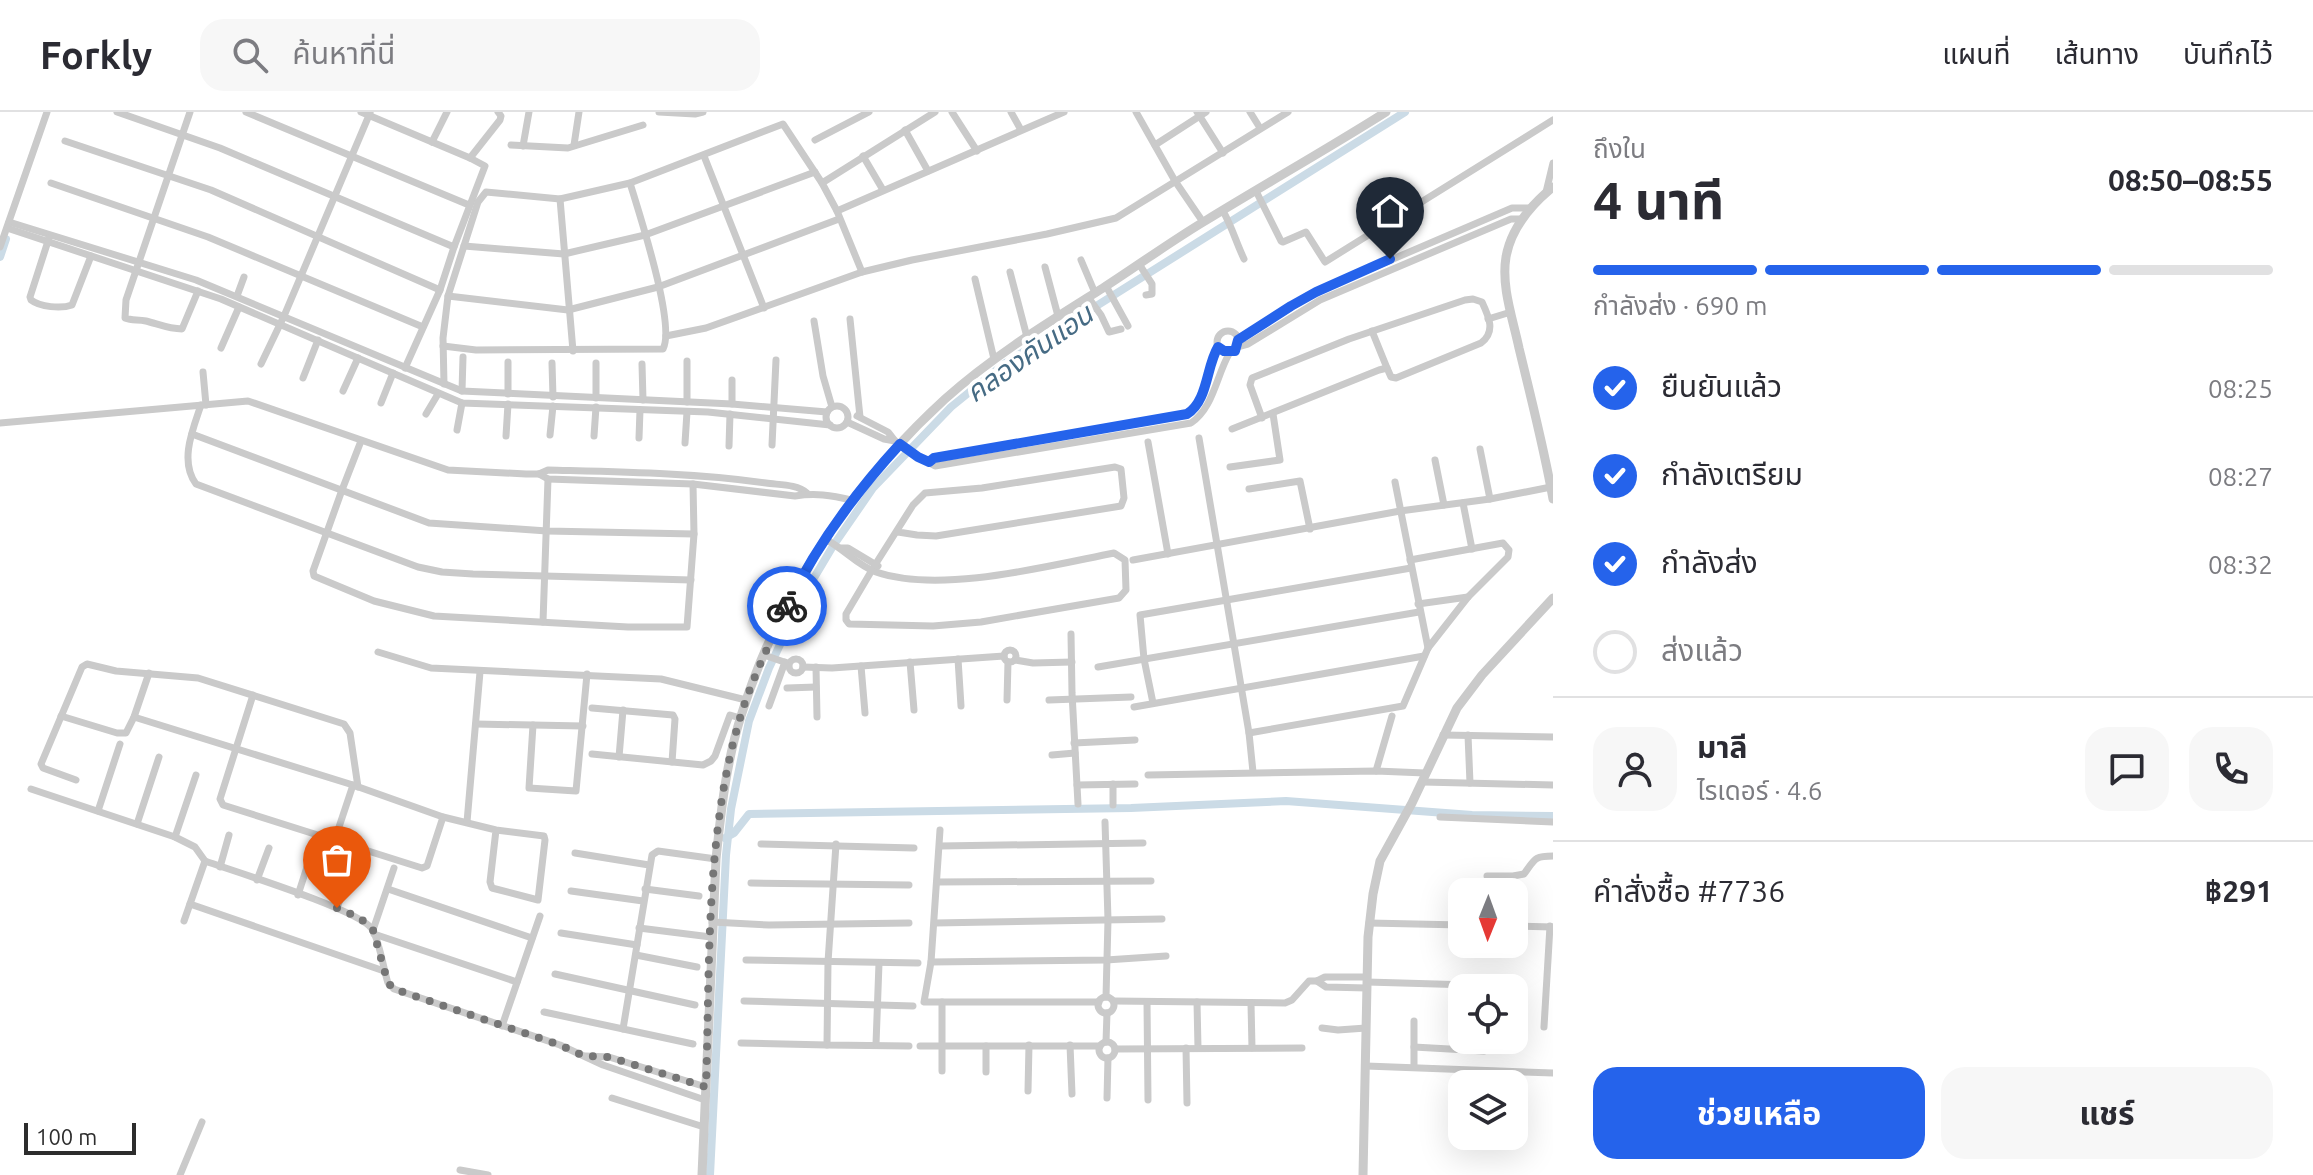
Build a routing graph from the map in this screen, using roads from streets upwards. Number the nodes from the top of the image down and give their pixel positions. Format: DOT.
graph roads {
  1 [pos="47,112"];
  2 [pos="117,112"];
  3 [pos="190,112"];
  4 [pos="246,112"];
  5 [pos="447,112"];
  6 [pos="498,112"];
  7 [pos="529,112"];
  8 [pos="579,112"];
  9 [pos="659,112"];
  10 [pos="703,112"];
  11 [pos="869,112"];
  12 [pos="935,112"];
  13 [pos="952,112"];
  14 [pos="1011,112"];
  15 [pos="1064,112"];
  16 [pos="1136,112"];
  17 [pos="1250,112"];
  18 [pos="1288,112"];
  19 [pos="1386,112"];
  20 [pos="367,113"];
  21 [pos="1201,113"];
  22 [pos="1553,120"];
  23 [pos="643,125"];
  24 [pos="1260,128"];
  25 [pos="905,130"];
  26 [pos="1021,130"];
  27 [pos="181,134"];
  28 [pos="815,140"];
  29 [pos="65,141"];
  30 [pos="432,142"];
  31 [pos="511,145"];
  32 [pos="574,145"];
  33 [pos="1155,145"];
  34 [pos="523,146"];
  35 [pos="977,151"];
  36 [pos="1223,153"];
  37 [pos="352,156"];
  38 [pos="704,156"];
  39 [pos="863,156"];
  40 [pos="470,158"];
  41 [pos="1553,163"];
  42 [pos="928,171"];
  43 [pos="815,172"];
  44 [pos="168,176"];
  45 [pos="1175,181"];
  46 [pos="51,183"];
  47 [pos="630,183"];
  48 [pos="822,183"];
  49 [pos="883,190"];
  50 [pos="1549,190"];
  51 [pos="1258,195"];
  52 [pos="334,196"];
  53 [pos="560,199"];
  54 [pos="469,205"];
  55 [pos="723,205"];
  56 [pos="1530,208"];
  57 [pos="1224,213"];
  58 [pos="838,215"];
  59 [pos="154,218"];
  60 [pos="1522,219"];
  61 [pos="1203,222"];
  62 [pos="10,226"];
  63 [pos="645,235"];
  64 [pos="317,236"];
  65 [pos="48,238"];
  66 [pos="464,246"];
  67 [pos="0,247"];
  68 [pos="454,247"];
  69 [pos="564,254"];
  70 [pos="91,256"];
  71 [pos="745,256"];
  72 [pos="1244,259"];
  73 [pos="1081,260"];
  74 [pos="139,261"];
  75 [pos="1392,263"];
  76 [pos="1045,267"];
  77 [pos="1141,267"];
  78 [pos="136,270"];
  79 [pos="862,272"];
  80 [pos="1010,272"];
  81 [pos="301,275"];
  82 [pos="244,277"];
  83 [pos="975,279"];
  84 [pos="658,287"];
  85 [pos="1108,289"];
  86 [pos="440,290"];
  87 [pos="198,291"];
  88 [pos="1146,295"];
  89 [pos="237,296"];
  90 [pos="448,296"];
  91 [pos="1092,297"];
  92 [pos="239,307"];
  93 [pos="764,308"];
  94 [pos="568,310"];
  95 [pos="1074,310"];
  96 [pos="1511,312"];
  97 [pos="1058,316"];
  98 [pos="850,319"];
  99 [pos="1488,319"];
  100 [pos="282,320"];
  101 [pos="814,321"];
  102 [pos="1083,323"];
  103 [pos="423,327"];
  104 [pos="1372,331"];
  105 [pos="666,336"];
  106 [pos="1027,337"];
  107 [pos="318,340"];
  108 [pos="338,344"];
  109 [pos="443,346"];
  110 [pos="1218,347"];
  111 [pos="1235,347"];
  112 [pos="221,348"];
  113 [pos="573,351"];
  114 [pos="463,357"];
  115 [pos="358,358"];
  116 [pos="994,359"];
  117 [pos="776,360"];
  118 [pos="687,361"];
  119 [pos="508,362"];
  120 [pos="552,363"];
  121 [pos="596,363"];
  122 [pos="261,364"];
  123 [pos="642,364"];
  124 [pos="405,368"];
  125 [pos="1387,368"];
  126 [pos="203,372"];
  127 [pos="393,373"];
  128 [pos="303,378"];
  129 [pos="732,380"];
  130 [pos="426,383"];
  131 [pos="444,384"];
  132 [pos="343,391"];
  133 [pos="462,391"];
  134 [pos="438,394"];
  135 [pos="508,394"];
  136 [pos="643,400"];
  137 [pos="553,401"];
  138 [pos="596,402"];
  139 [pos="687,402"];
  140 [pos="381,403"];
  141 [pos="462,403"];
  142 [pos="508,404"];
  143 [pos="616,404"];
  144 [pos="732,404"];
  145 [pos="203,405"];
  146 [pos="774,407"];
  147 [pos="708,408"];
  148 [pos="830,409"];
  149 [pos="640,410"];
  150 [pos="687,412"];
  151 [pos="426,414"];
  152 [pos="730,414"];
  153 [pos="1273,414"];
  154 [pos="860,417"];
  155 [pos="774,418"];
  156 [pos="847,418"];
  157 [pos="1262,418"];
  158 [pos="0,423"];
  159 [pos="830,425"];
  160 [pos="1232,429"];
  161 [pos="457,430"];
  162 [pos="192,434"];
  163 [pos="550,435"];
  164 [pos="506,436"];
  165 [pos="594,436"];
  166 [pos="639,438"];
  167 [pos="1199,438"];
  168 [pos="361,441"];
  169 [pos="1148,442"];
  170 [pos="685,443"];
  171 [pos="899,444"];
  172 [pos="772,445"];
  173 [pos="729,446"];
  174 [pos="1480,449"];
  175 [pos="1435,460"];
  176 [pos="929,462"];
  177 [pos="1230,467"];
  178 [pos="539,474"];
  179 [pos="633,477"];
  180 [pos="548,479"];
  181 [pos="1395,482"];
  182 [pos="729,483"];
  183 [pos="693,484"];
  184 [pos="1551,487"];
  185 [pos="1249,489"];
  186 [pos="342,490"];
  187 [pos="1490,499"];
  188 [pos="1553,499"];
  189 [pos="851,500"];
  190 [pos="1463,503"];
  191 [pos="1444,505"];
  192 [pos="1400,511"];
  193 [pos="1310,529"];
  194 [pos="547,531"];
  195 [pos="898,532"];
  196 [pos="327,534"];
  197 [pos="694,534"];
  198 [pos="828,540"];
  199 [pos="1216,545"];
  200 [pos="1472,549"];
  201 [pos="1168,554"];
  202 [pos="1133,560"];
  203 [pos="1411,564"];
  204 [pos="876,569"];
  205 [pos="545,577"];
  206 [pos="691,580"];
  207 [pos="1468,597"];
  208 [pos="1553,598"];
  209 [pos="1226,600"];
  210 [pos="1418,608"];
  211 [pos="543,622"];
  212 [pos="1071,634"];
  213 [pos="1233,644"];
  214 [pos="378,652"];
  215 [pos="1426,652"];
  216 [pos="765,655"];
  217 [pos="958,659"];
  218 [pos="1144,659"];
  219 [pos="1009,660"];
  220 [pos="786,662"];
  221 [pos="910,662"];
  222 [pos="1072,662"];
  223 [pos="861,666"];
  224 [pos="816,667"];
  225 [pos="1098,667"];
  226 [pos="480,672"];
  227 [pos="149,673"];
  228 [pos="587,674"];
  229 [pos="816,687"];
  230 [pos="787,688"];
  231 [pos="1241,688"];
  232 [pos="253,695"];
  233 [pos="735,697"];
  234 [pos="1131,697"];
  235 [pos="1072,699"];
  236 [pos="746,700"];
  237 [pos="1007,700"];
  238 [pos="1049,700"];
  239 [pos="1153,703"];
  240 [pos="769,706"];
  241 [pos="961,706"];
  242 [pos="1134,707"];
  243 [pos="592,708"];
  244 [pos="623,710"];
  245 [pos="914,710"];
  246 [pos="865,713"];
  247 [pos="61,716"];
  248 [pos="1392,716"];
  249 [pos="134,717"];
  250 [pos="735,717"];
  251 [pos="817,717"];
  252 [pos="476,724"];
  253 [pos="533,725"];
  254 [pos="583,726"];
  255 [pos="1249,733"];
  256 [pos="1443,735"];
  257 [pos="1468,735"];
  258 [pos="1553,737"];
  259 [pos="1135,740"];
  260 [pos="1074,743"];
  261 [pos="120,744"];
  262 [pos="237,749"];
  263 [pos="1075,753"];
  264 [pos="592,754"];
  265 [pos="1052,755"];
  266 [pos="159,757"];
  267 [pos="619,757"];
  268 [pos="672,762"];
  269 [pos="1376,771"];
  270 [pos="1253,772"];
  271 [pos="196,775"];
  272 [pos="1148,775"];
  273 [pos="1424,778"];
  274 [pos="76,780"];
  275 [pos="1470,783"];
  276 [pos="1113,784"];
  277 [pos="1135,784"];
  278 [pos="1077,785"];
  279 [pos="1553,785"];
  280 [pos="356,786"];
  281 [pos="31,789"];
  282 [pos="1078,804"];
  283 [pos="1113,805"];
  284 [pos="98,811"];
  285 [pos="443,817"];
  286 [pos="1440,817"];
  287 [pos="467,822"];
  288 [pos="1105,822"];
  289 [pos="1553,822"];
  290 [pos="137,824"];
  291 [pos="496,830"];
  292 [pos="940,830"];
  293 [pos="229,835"];
  294 [pos="175,837"];
  295 [pos="335,839"];
  296 [pos="315,842"];
  297 [pos="1143,843"];
  298 [pos="761,844"];
  299 [pos="836,844"];
  300 [pos="1106,845"];
  301 [pos="940,846"];
  302 [pos="269,848"];
  303 [pos="914,848"];
  304 [pos="575,853"];
  305 [pos="356,855"];
  306 [pos="1553,856"];
  307 [pos="716,859"];
  308 [pos="205,861"];
  309 [pos="649,865"];
  310 [pos="220,867"];
  311 [pos="394,868"];
  312 [pos="1487,876"];
  313 [pos="257,880"];
  314 [pos="1107,881"];
  315 [pos="1151,881"];
  316 [pos="937,882"];
  317 [pos="751,883"];
  318 [pos="833,884"];
  319 [pos="909,885"];
  320 [pos="388,889"];
  321 [pos="645,889"];
  322 [pos="571,891"];
  323 [pos="298,895"];
  324 [pos="699,896"];
  325 [pos="643,901"];
  326 [pos="190,904"];
  327 [pos="337,908"];
  328 [pos="540,916"];
  329 [pos="1162,919"];
  330 [pos="1108,920"];
  331 [pos="184,921"];
  332 [pos="714,922"];
  333 [pos="829,923"];
  334 [pos="909,923"];
  335 [pos="935,923"];
  336 [pos="1369,923"];
  337 [pos="1448,925"];
  338 [pos="1528,926"];
  339 [pos="1552,927"];
  340 [pos="639,928"];
  341 [pos="373,932"];
  342 [pos="561,933"];
  343 [pos="711,937"];
  344 [pos="532,938"];
  345 [pos="637,945"];
  346 [pos="636,955"];
  347 [pos="1166,956"];
  348 [pos="746,960"];
  349 [pos="1106,960"];
  350 [pos="828,962"];
  351 [pos="931,962"];
  352 [pos="879,963"];
  353 [pos="918,963"];
  354 [pos="697,967"];
  355 [pos="384,971"];
  356 [pos="555,974"];
  357 [pos="517,982"];
  358 [pos="1367,983"];
  359 [pos="1448,985"];
  360 [pos="629,990"];
  361 [pos="1102,999"];
  362 [pos="744,1001"];
  363 [pos="1114,1001"];
  364 [pos="942,1002"];
  365 [pos="1147,1002"];
  366 [pos="1197,1002"];
  367 [pos="1251,1003"];
  368 [pos="828,1004"];
  369 [pos="695,1005"];
  370 [pos="877,1006"];
  371 [pos="913,1006"];
  372 [pos="544,1012"];
  373 [pos="1107,1013"];
  374 [pos="1414,1021"];
  375 [pos="502,1026"];
  376 [pos="1544,1027"];
  377 [pos="1322,1028"];
  378 [pos="1366,1028"];
  379 [pos="623,1029"];
  380 [pos="741,1043"];
  381 [pos="693,1044"];
  382 [pos="876,1044"];
  383 [pos="1103,1044"];
  384 [pos="827,1045"];
  385 [pos="1029,1045"];
  386 [pos="1070,1045"];
  387 [pos="909,1046"];
  388 [pos="920,1046"];
  389 [pos="943,1046"];
  390 [pos="986,1046"];
  391 [pos="1414,1047"];
  392 [pos="1186,1048"];
  393 [pos="1198,1048"];
  394 [pos="1252,1048"];
  395 [pos="1302,1048"];
  396 [pos="1115,1049"];
  397 [pos="1148,1049"];
  398 [pos="1448,1049"];
  399 [pos="584,1056"];
  400 [pos="1108,1058"];
  401 [pos="1366,1066"];
  402 [pos="1414,1067"];
  403 [pos="1466,1070"];
  404 [pos="942,1071"];
  405 [pos="986,1072"];
  406 [pos="1528,1073"];
  407 [pos="1553,1073"];
  408 [pos="706,1087"];
  409 [pos="1028,1091"];
  410 [pos="1072,1094"];
  411 [pos="612,1098"];
  412 [pos="1107,1098"];
  413 [pos="705,1100"];
  414 [pos="1148,1100"];
  415 [pos="1187,1103"];
  416 [pos="202,1122"];
  417 [pos="704,1127"];
  418 [pos="460,1170"];
  419 [pos="180,1175"];
  420 [pos="488,1175"];
  421 [pos="702,1175"];
  422 [pos="1363,1175"];
  1 -- 62 [label="street"];
  2 -- 27 [label="street"];
  3 -- 27 [label="street"];
  4 -- 37 [label="street"];
  5 -- 30 [label="street"];
  6 -- 40 [label="street"];
  7 -- 34 [label="street"];
  8 -- 32 [label="street"];
  9 -- 10 [label="street"];
  11 -- 28 [label="street"];
  12 -- 25 [label="street"];
  13 -- 35 [label="street"];
  14 -- 26 [label="street"];
  15 -- 26 [label="street"];
  16 -- 33 [label="street"];
  17 -- 24 [label="street"];
  18 -- 24 [label="street"];
  19 -- 51 [label="street"];
  20 -- 30 [label="street"];
  20 -- 37 [label="street"];
  21 -- 33 [label="street"];
  21 -- 36 [label="street"];
  22 -- 51 [label="street"];
  23 -- 32 [label="street"];
  24 -- 36 [label="street"];
  25 -- 39 [label="street"];
  25 -- 42 [label="street"];
  26 -- 35 [label="street"];
  27 -- 44 [label="street"];
  27 -- 52 [label="street"];
  29 -- 44 [label="street"];
  30 -- 40 [label="street"];
  31 -- 34 [label="street"];
  32 -- 34 [label="street"];
  33 -- 45 [label="street"];
  35 -- 42 [label="street"];
  36 -- 45 [label="street"];
  37 -- 52 [label="street"];
  37 -- 54 [label="street"];
  38 -- 43 [label="street"];
  38 -- 47 [label="street"];
  38 -- 55 [label="street"];
  39 -- 48 [label="street"];
  39 -- 49 [label="street"];
  40 -- 54 [label="street"];
  41 -- 50 [label="street"];
  42 -- 49 [label="street"];
  43 -- 48 [label="street"];
  43 -- 55 [label="street"];
  44 -- 59 [label="street"];
  44 -- 64 [label="street"];
  45 -- 61 [label="street"];
  45 -- 79 [label="street"];
  46 -- 59 [label="street"];
  47 -- 53 [label="street"];
  47 -- 63 [label="street"];
  48 -- 58 [label="street"];
  49 -- 58 [label="street"];
  50 -- 56 [label="street"];
  51 -- 57 [label="street"];
  52 -- 64 [label="street"];
  52 -- 68 [label="street"];
  53 -- 66 [label="street"];
  53 -- 69 [label="street"];
  54 -- 68 [label="street"];
  55 -- 63 [label="street"];
  55 -- 71 [label="street"];
  56 -- 60 [label="street"];
  56 -- 75 [label="street"];
  57 -- 61 [label="street"];
  57 -- 72 [label="street"];
  58 -- 71 [label="street"];
  58 -- 79 [label="street"];
  59 -- 74 [label="street"];
  59 -- 81 [label="street"];
  60 -- 75 [label="street"];
  60 -- 96 [label="street"];
  61 -- 77 [label="street"];
  62 -- 65 [label="street"];
  62 -- 67 [label="street"];
  63 -- 69 [label="street"];
  63 -- 84 [label="street"];
  64 -- 81 [label="street"];
  64 -- 86 [label="street"];
  65 -- 70 [label="street"];
  65 -- 70 [label="street"];
  65 -- 74 [label="street"];
  66 -- 69 [label="street"];
  66 -- 90 [label="street"];
  68 -- 86 [label="street"];
  69 -- 94 [label="street"];
  70 -- 78 [label="street"];
  71 -- 84 [label="street"];
  71 -- 93 [label="street"];
  73 -- 91 [label="street"];
  74 -- 78 [label="street"];
  74 -- 89 [label="street"];
  75 -- 111 [label="street"];
  76 -- 97 [label="street"];
  77 -- 85 [label="street"];
  77 -- 88 [label="street"];
  78 -- 87 [label="street"];
  78 -- 87 [label="street"];
  79 -- 93 [label="street"];
  80 -- 106 [label="street"];
  81 -- 100 [label="street"];
  81 -- 103 [label="street"];
  82 -- 89 [label="street"];
  83 -- 116 [label="street"];
  84 -- 94 [label="street"];
  84 -- 105 [label="street"];
  85 -- 91 [label="street"];
  85 -- 91 [label="street"];
  86 -- 103 [label="street"];
  87 -- 92 [label="street"];
  89 -- 100 [label="street"];
  90 -- 94 [label="street"];
  90 -- 109 [label="street"];
  91 -- 95 [label="street"];
  92 -- 100 [label="street"];
  92 -- 112 [label="street"];
  93 -- 105 [label="street"];
  94 -- 113 [label="street"];
  95 -- 97 [label="street"];
  95 -- 102 [label="street"];
  96 -- 99 [label="street"];
  96 -- 184 [label="street"];
  97 -- 106 [label="street"];
  98 -- 154 [label="street"];
  99 -- 104 [label="street"];
  99 -- 125 [label="street"];
  100 -- 107 [label="street"];
  100 -- 108 [label="street"];
  100 -- 122 [label="street"];
  101 -- 148 [label="street"];
  103 -- 124 [label="street"];
  104 -- 125 [label="street"];
  104 -- 157 [label="street"];
  105 -- 113 [label="street"];
  106 -- 116 [label="street"];
  107 -- 108 [label="street"];
  107 -- 128 [label="street"];
  108 -- 115 [label="street"];
  108 -- 124 [label="street"];
  109 -- 113 [label="street"];
  109 -- 131 [label="street"];
  110 -- 111 [label="street"];
  110 -- 111 [label="street"];
  110 -- 176 [label="street"];
  111 -- 176 [label="street"];
  114 -- 133 [label="street"];
  115 -- 127 [label="street"];
  115 -- 132 [label="street"];
  116 -- 171 [label="street"];
  117 -- 146 [label="street"];
  118 -- 139 [label="street"];
  119 -- 135 [label="street"];
  120 -- 137 [label="street"];
  121 -- 138 [label="street"];
  123 -- 136 [label="street"];
  124 -- 130 [label="street"];
  125 -- 153 [label="street"];
  126 -- 145 [label="street"];
  127 -- 130 [label="street"];
  127 -- 140 [label="street"];
  129 -- 144 [label="street"];
  130 -- 131 [label="street"];
  130 -- 134 [label="street"];
  131 -- 133 [label="street"];
  133 -- 135 [label="street"];
  134 -- 141 [label="street"];
  134 -- 151 [label="street"];
  135 -- 137 [label="street"];
  136 -- 139 [label="street"];
  136 -- 143 [label="street"];
  137 -- 138 [label="street"];
  137 -- 142 [label="street"];
  137 -- 163 [label="street"];
  138 -- 143 [label="street"];
  138 -- 165 [label="street"];
  139 -- 147 [label="street"];
  141 -- 142 [label="street"];
  141 -- 161 [label="street"];
  142 -- 164 [label="street"];
  143 -- 149 [label="street"];
  144 -- 146 [label="street"];
  144 -- 147 [label="street"];
  145 -- 158 [label="street"];
  145 -- 162 [label="street"];
  145 -- 168 [label="street"];
  146 -- 148 [label="street"];
  146 -- 155 [label="street"];
  147 -- 150 [label="street"];
  147 -- 152 [label="street"];
  148 -- 156 [label="street"];
  148 -- 159 [label="street"];
  149 -- 150 [label="street"];
  149 -- 166 [label="street"];
  150 -- 170 [label="street"];
  152 -- 155 [label="street"];
  152 -- 173 [label="street"];
  153 -- 157 [label="street"];
  153 -- 177 [label="street"];
  154 -- 156 [label="street"];
  154 -- 171 [label="street"];
  155 -- 159 [label="street"];
  155 -- 172 [label="street"];
  156 -- 159 [label="street"];
  156 -- 171 [label="street"];
  157 -- 160 [label="street"];
  162 -- 186 [label="street"];
  162 -- 196 [label="street"];
  167 -- 199 [label="street"];
  168 -- 178 [label="street"];
  168 -- 186 [label="street"];
  169 -- 201 [label="street"];
  171 -- 176 [label="street"];
  171 -- 189 [label="street"];
  174 -- 187 [label="street"];
  175 -- 191 [label="street"];
  178 -- 179 [label="street"];
  178 -- 180 [label="street"];
  179 -- 180 [label="street"];
  179 -- 182 [label="street"];
  179 -- 183 [label="street"];
  180 -- 194 [label="street"];
  181 -- 192 [label="street"];
  182 -- 183 [label="street"];
  182 -- 189 [label="street"];
  183 -- 197 [label="street"];
  184 -- 187 [label="street"];
  184 -- 188 [label="street"];
  185 -- 193 [label="street"];
  186 -- 194 [label="street"];
  186 -- 196 [label="street"];
  187 -- 190 [label="street"];
  189 -- 198 [label="street"];
  190 -- 191 [label="street"];
  190 -- 200 [label="street"];
  191 -- 192 [label="street"];
  192 -- 193 [label="street"];
  192 -- 203 [label="street"];
  193 -- 199 [label="street"];
  194 -- 197 [label="street"];
  194 -- 205 [label="street"];
  195 -- 195 [label="street"];
  195 -- 204 [label="street"];
  196 -- 205 [label="street"];
  196 -- 211 [label="street"];
  197 -- 206 [label="street"];
  198 -- 204 [label="street"];
  198 -- 216 [label="street"];
  199 -- 201 [label="street"];
  199 -- 209 [label="street"];
  200 -- 203 [label="street"];
  200 -- 207 [label="street"];
  201 -- 202 [label="street"];
  203 -- 209 [label="street"];
  203 -- 210 [label="street"];
  204 -- 204 [label="street"];
  205 -- 206 [label="street"];
  205 -- 211 [label="street"];
  206 -- 211 [label="street"];
  207 -- 210 [label="street"];
  207 -- 215 [label="street"];
  208 -- 256 [label="street"];
  209 -- 213 [label="street"];
  209 -- 218 [label="street"];
  210 -- 213 [label="street"];
  210 -- 215 [label="street"];
  212 -- 222 [label="street"];
  213 -- 218 [label="street"];
  213 -- 231 [label="street"];
  214 -- 226 [label="street"];
  215 -- 231 [label="street"];
  215 -- 255 [label="street"];
  216 -- 220 [label="street"];
  216 -- 236 [label="street"];
  217 -- 219 [label="street"];
  217 -- 221 [label="street"];
  217 -- 241 [label="street"];
  218 -- 225 [label="street"];
  218 -- 239 [label="street"];
  219 -- 222 [label="street"];
  219 -- 237 [label="street"];
  220 -- 224 [label="street"];
  220 -- 240 [label="street"];
  221 -- 223 [label="street"];
  221 -- 245 [label="street"];
  222 -- 235 [label="street"];
  223 -- 224 [label="street"];
  223 -- 246 [label="street"];
  224 -- 229 [label="street"];
  226 -- 228 [label="street"];
  226 -- 252 [label="street"];
  227 -- 232 [label="street"];
  227 -- 247 [label="street"];
  227 -- 249 [label="street"];
  228 -- 233 [label="street"];
  228 -- 254 [label="street"];
  229 -- 230 [label="street"];
  229 -- 251 [label="street"];
  231 -- 239 [label="street"];
  231 -- 255 [label="street"];
  232 -- 262 [label="street"];
  232 -- 280 [label="street"];
  233 -- 236 [label="street"];
  233 -- 250 [label="street"];
  234 -- 235 [label="street"];
  235 -- 238 [label="street"];
  235 -- 260 [label="street"];
  236 -- 250 [label="street"];
  239 -- 242 [label="street"];
  243 -- 244 [label="street"];
  244 -- 267 [label="street"];
  244 -- 268 [label="street"];
  247 -- 249 [label="street"];
  247 -- 274 [label="street"];
  248 -- 269 [label="street"];
  249 -- 262 [label="street"];
  250 -- 268 [label="street"];
  250 -- 307 [label="street"];
  252 -- 253 [label="street"];
  252 -- 287 [label="street"];
  253 -- 254 [label="street"];
  253 -- 254 [label="street"];
  255 -- 270 [label="street"];
  256 -- 257 [label="street"];
  256 -- 273 [label="street"];
  257 -- 258 [label="street"];
  257 -- 275 [label="street"];
  259 -- 260 [label="street"];
  260 -- 263 [label="street"];
  261 -- 284 [label="street"];
  262 -- 280 [label="street"];
  262 -- 295 [label="street"];
  263 -- 265 [label="street"];
  263 -- 278 [label="street"];
  264 -- 267 [label="street"];
  266 -- 290 [label="street"];
  267 -- 268 [label="street"];
  269 -- 270 [label="street"];
  269 -- 273 [label="street"];
  270 -- 272 [label="street"];
  271 -- 294 [label="street"];
  273 -- 275 [label="street"];
  273 -- 336 [label="street"];
  275 -- 279 [label="street"];
  276 -- 277 [label="street"];
  276 -- 278 [label="street"];
  276 -- 283 [label="street"];
  278 -- 282 [label="street"];
  280 -- 285 [label="street"];
  280 -- 295 [label="street"];
  281 -- 284 [label="street"];
  284 -- 290 [label="street"];
  285 -- 287 [label="street"];
  285 -- 295 [label="street"];
  286 -- 289 [label="street"];
  287 -- 291 [label="street"];
  288 -- 300 [label="street"];
  290 -- 294 [label="street"];
  291 -- 291 [label="street"];
  292 -- 301 [label="street"];
  293 -- 310 [label="street"];
  294 -- 308 [label="street"];
  296 -- 323 [label="street"];
  297 -- 300 [label="street"];
  298 -- 299 [label="street"];
  299 -- 303 [label="street"];
  299 -- 318 [label="street"];
  300 -- 301 [label="street"];
  300 -- 314 [label="street"];
  301 -- 316 [label="street"];
  302 -- 313 [label="street"];
  304 -- 309 [label="street"];
  305 -- 327 [label="street"];
  306 -- 312 [label="street"];
  307 -- 309 [label="street"];
  307 -- 332 [label="street"];
  308 -- 310 [label="street"];
  308 -- 326 [label="street"];
  309 -- 321 [label="street"];
  310 -- 313 [label="street"];
  311 -- 320 [label="street"];
  313 -- 323 [label="street"];
  314 -- 315 [label="street"];
  314 -- 316 [label="street"];
  314 -- 330 [label="street"];
  316 -- 335 [label="street"];
  317 -- 318 [label="street"];
  318 -- 319 [label="street"];
  318 -- 333 [label="street"];
  320 -- 341 [label="street"];
  320 -- 344 [label="street"];
  321 -- 324 [label="street"];
  321 -- 325 [label="street"];
  322 -- 325 [label="street"];
  323 -- 327 [label="street"];
  325 -- 340 [label="street"];
  326 -- 331 [label="street"];
  326 -- 355 [label="street"];
  327 -- 341 [label="street"];
  328 -- 344 [label="street"];
  329 -- 330 [label="street"];
  330 -- 335 [label="street"];
  330 -- 349 [label="street"];
  332 -- 333 [label="street"];
  332 -- 343 [label="street"];
  333 -- 334 [label="street"];
  333 -- 350 [label="street"];
  335 -- 351 [label="street"];
  336 -- 337 [label="street"];
  336 -- 358 [label="street"];
  338 -- 339 [label="street"];
  339 -- 376 [label="street"];
  340 -- 343 [label="street"];
  340 -- 345 [label="street"];
  341 -- 355 [label="street"];
  341 -- 357 [label="street"];
  342 -- 345 [label="street"];
  343 -- 408 [label="street"];
  344 -- 357 [label="street"];
  345 -- 346 [label="street"];
  346 -- 354 [label="street"];
  346 -- 360 [label="street"];
  347 -- 349 [label="street"];
  348 -- 350 [label="street"];
  349 -- 351 [label="street"];
  349 -- 361 [label="street"];
  350 -- 352 [label="street"];
  350 -- 368 [label="street"];
  351 -- 364 [label="street"];
  352 -- 353 [label="street"];
  352 -- 370 [label="street"];
  355 -- 375 [label="street"];
  356 -- 360 [label="street"];
  357 -- 375 [label="street"];
  358 -- 359 [label="street"];
  358 -- 367 [label="street"];
  358 -- 378 [label="street"];
  360 -- 369 [label="street"];
  360 -- 379 [label="street"];
  361 -- 363 [label="street"];
  361 -- 364 [label="street"];
  361 -- 373 [label="street"];
  362 -- 368 [label="street"];
  363 -- 365 [label="street"];
  363 -- 373 [label="street"];
  364 -- 389 [label="street"];
  365 -- 366 [label="street"];
  365 -- 397 [label="street"];
  366 -- 367 [label="street"];
  366 -- 393 [label="street"];
  367 -- 394 [label="street"];
  368 -- 370 [label="street"];
  368 -- 384 [label="street"];
  370 -- 371 [label="street"];
  370 -- 382 [label="street"];
  372 -- 379 [label="street"];
  373 -- 383 [label="street"];
  374 -- 391 [label="street"];
  375 -- 399 [label="street"];
  377 -- 378 [label="street"];
  378 -- 401 [label="street"];
  379 -- 381 [label="street"];
  380 -- 384 [label="street"];
  382 -- 384 [label="street"];
  382 -- 387 [label="street"];
  383 -- 386 [label="street"];
  383 -- 396 [label="street"];
  383 -- 400 [label="street"];
  385 -- 386 [label="street"];
  385 -- 390 [label="street"];
  385 -- 409 [label="street"];
  386 -- 410 [label="street"];
  388 -- 389 [label="street"];
  389 -- 390 [label="street"];
  389 -- 404 [label="street"];
  390 -- 405 [label="street"];
  391 -- 398 [label="street"];
  391 -- 402 [label="street"];
  392 -- 393 [label="street"];
  392 -- 397 [label="street"];
  392 -- 415 [label="street"];
  393 -- 394 [label="street"];
  394 -- 395 [label="street"];
  396 -- 397 [label="street"];
  396 -- 400 [label="street"];
  397 -- 414 [label="street"];
  399 -- 408 [label="street"];
  399 -- 413 [label="street"];
  400 -- 412 [label="street"];
  401 -- 402 [label="street"];
  401 -- 422 [label="street"];
  402 -- 403 [label="street"];
  406 -- 407 [label="street"];
  408 -- 413 [label="street"];
  411 -- 417 [label="street"];
  413 -- 417 [label="street"];
  416 -- 419 [label="street"];
  417 -- 421 [label="street"];
  418 -- 420 [label="street"];
}
